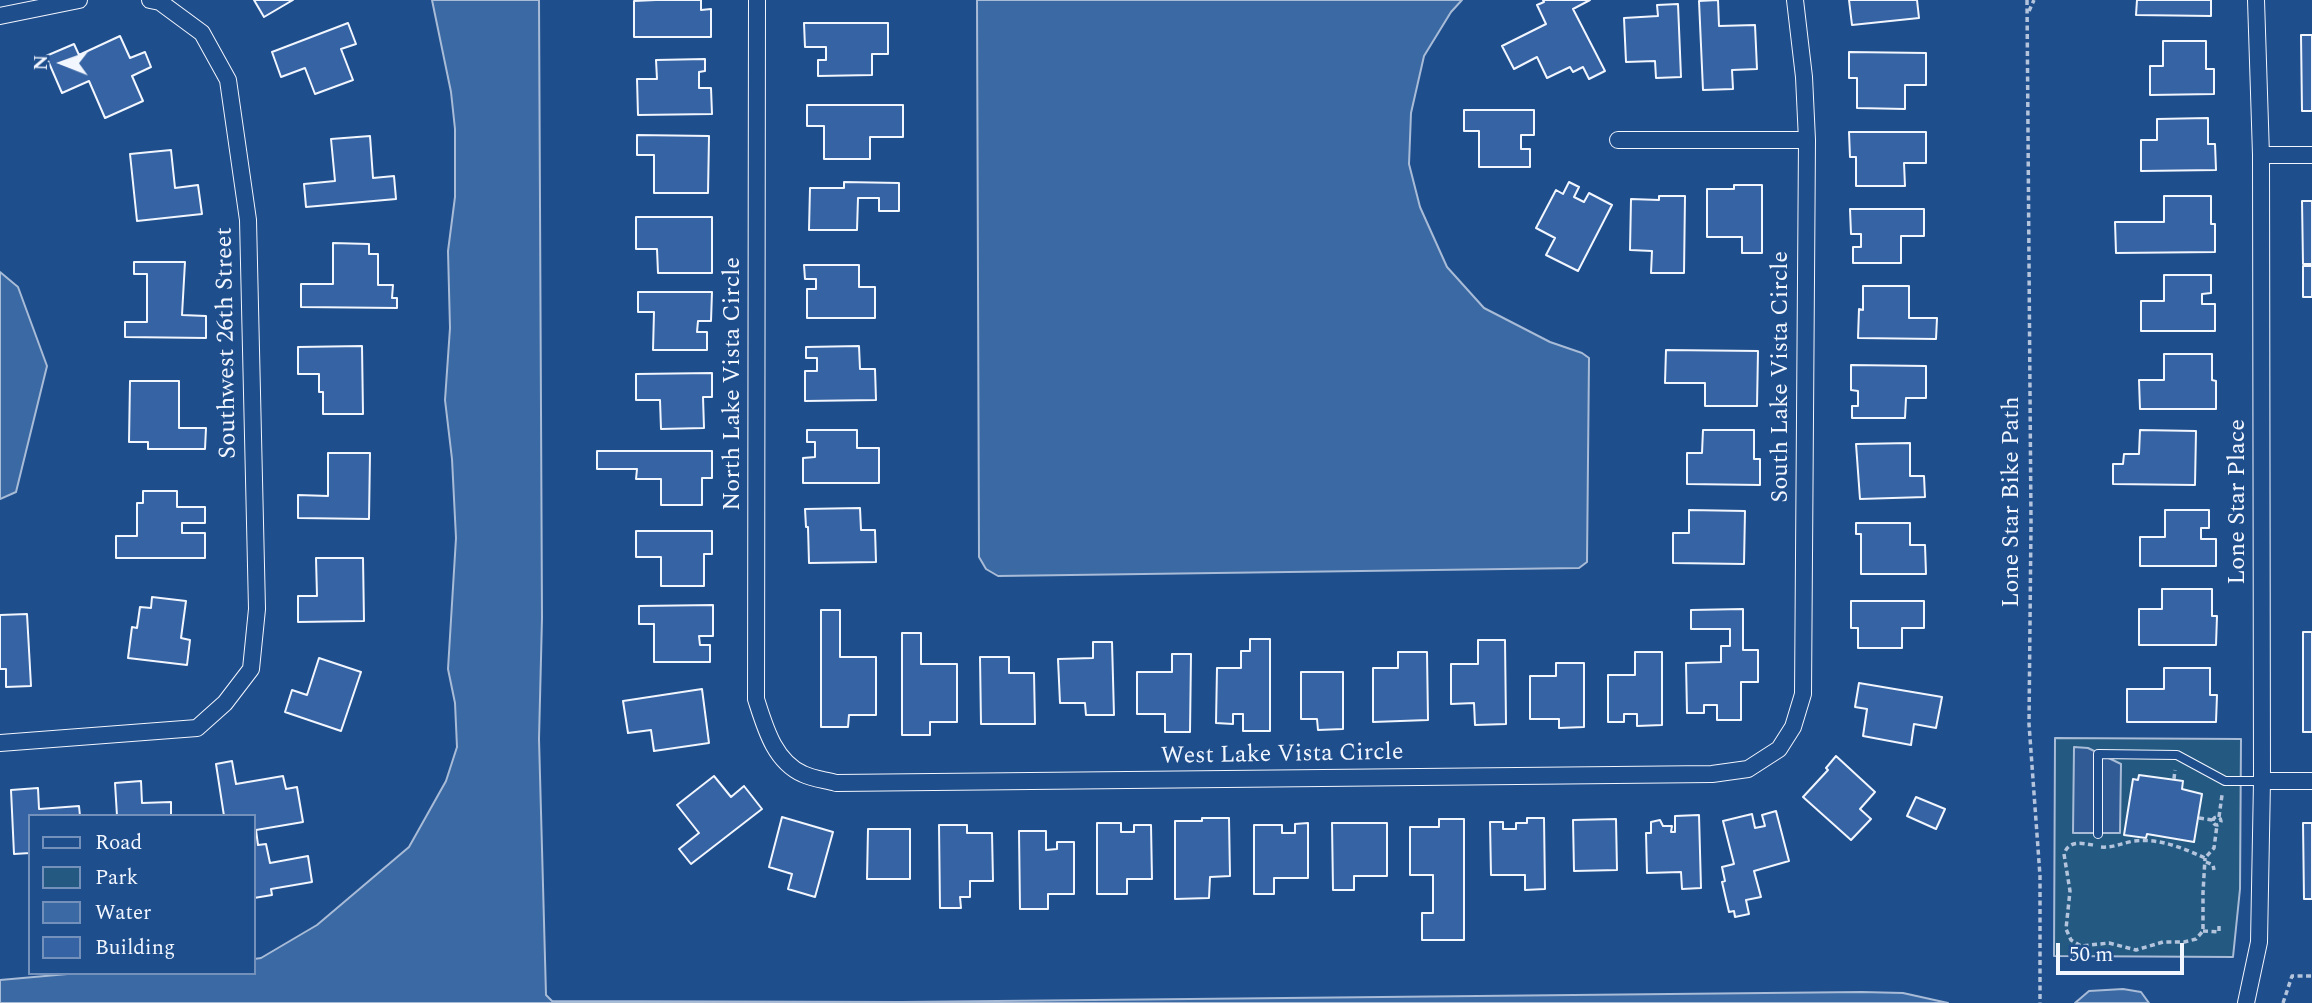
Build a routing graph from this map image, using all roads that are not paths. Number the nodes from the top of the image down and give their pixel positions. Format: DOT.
graph roads {
  1 [pos="79,0"];
  2 [pos="757,0"];
  3 [pos="1795,0"];
  4 [pos="2256,0"];
  5 [pos="155,1"];
  6 [pos="0,16"];
  7 [pos="1618,140"];
  8 [pos="1807,140"];
  9 [pos="2261,155"];
  10 [pos="2312,155"];
  11 [pos="0,743"];
  12 [pos="1779,749"];
  13 [pos="785,761"];
  14 [pos="2262,781"];
  15 [pos="2312,781"];
  16 [pos="2098,834"];
  17 [pos="2246,1003"];
  1 -- 6 [label="street"];
  2 -- 13 [label="street, North Lake Vista Circle"];
  3 -- 8 [label="street, South Lake Vista Circle"];
  4 -- 9 [label="street, Lone Star Place"];
  5 -- 11 [label="street, Southwest 26th Street"];
  7 -- 8 [label="street"];
  8 -- 12 [label="street, South Lake Vista Circle"];
  9 -- 10 [label="street"];
  9 -- 14 [label="street, Lone Star Place"];
  12 -- 13 [label="street, West Lake Vista Circle"];
  14 -- 15 [label="street"];
  14 -- 16 [label="lane"];
  14 -- 17 [label="street, Lone Star Place"];
}
